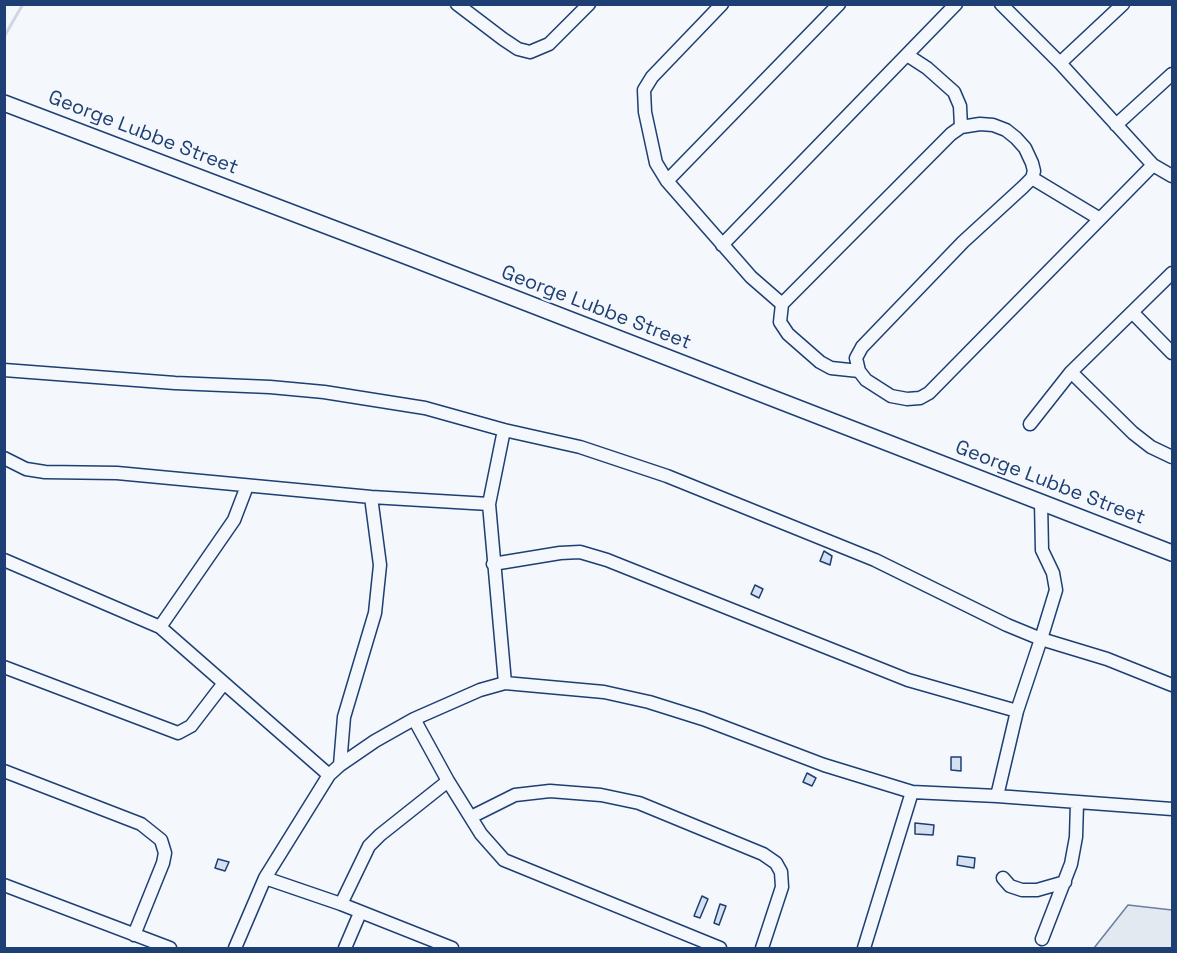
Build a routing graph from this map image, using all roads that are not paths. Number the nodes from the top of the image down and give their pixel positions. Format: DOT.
graph roads {
  1 [pos="457,4"];
  2 [pos="589,4"];
  3 [pos="722,4"];
  4 [pos="839,4"];
  5 [pos="956,4"];
  6 [pos="1001,4"];
  7 [pos="1123,4"];
  8 [pos="471,8"];
  9 [pos="907,56"];
  10 [pos="1060,63"];
  11 [pos="1173,74"];
  12 [pos="4,103"];
  13 [pos="1116,124"];
  14 [pos="961,127"];
  15 [pos="1153,165"];
  16 [pos="1173,176"];
  17 [pos="1032,178"];
  18 [pos="667,182"];
  19 [pos="1100,219"];
  20 [pos="722,245"];
  21 [pos="1173,273"];
  22 [pos="782,304"];
  23 [pos="1133,313"];
  24 [pos="1173,353"];
  25 [pos="4,370"];
  26 [pos="859,370"];
  27 [pos="1071,372"];
  28 [pos="1030,424"];
  29 [pos="504,430"];
  30 [pos="1173,457"];
  31 [pos="4,458"];
  32 [pos="247,486"];
  33 [pos="371,497"];
  34 [pos="1041,502"];
  35 [pos="489,504"];
  36 [pos="1173,553"];
  37 [pos="4,560"];
  38 [pos="493,564"];
  39 [pos="159,627"];
  40 [pos="1041,639"];
  41 [pos="4,667"];
  42 [pos="224,683"];
  43 [pos="505,683"];
  44 [pos="1173,685"];
  45 [pos="1017,711"];
  46 [pos="414,719"];
  47 [pos="340,765"];
  48 [pos="4,771"];
  49 [pos="329,775"];
  50 [pos="448,781"];
  51 [pos="912,792"];
  52 [pos="997,796"];
  53 [pos="1077,803"];
  54 [pos="1173,809"];
  55 [pos="471,817"];
  56 [pos="265,878"];
  57 [pos="1003,879"];
  58 [pos="1065,882"];
  59 [pos="4,885"];
  60 [pos="341,904"];
  61 [pos="360,913"];
  62 [pos="134,934"];
  63 [pos="1042,939"];
  64 [pos="869,947"];
  65 [pos="170,948"];
  66 [pos="235,948"];
  67 [pos="345,948"];
  68 [pos="452,948"];
  69 [pos="720,948"];
  70 [pos="762,948"];
  1 -- 8 [label="street"];
  2 -- 8 [label="street"];
  3 -- 18 [label="street"];
  4 -- 18 [label="street"];
  5 -- 9 [label="street"];
  6 -- 10 [label="street"];
  7 -- 10 [label="street"];
  9 -- 14 [label="street"];
  9 -- 20 [label="street"];
  10 -- 13 [label="street"];
  11 -- 13 [label="street"];
  12 -- 34 [label="main road, George Lubbe Street"];
  13 -- 15 [label="street"];
  14 -- 17 [label="street"];
  14 -- 22 [label="street"];
  15 -- 16 [label="street"];
  15 -- 19 [label="street"];
  17 -- 19 [label="street"];
  17 -- 26 [label="street"];
  18 -- 20 [label="street"];
  19 -- 26 [label="street"];
  20 -- 22 [label="street"];
  21 -- 23 [label="street"];
  22 -- 26 [label="street"];
  23 -- 24 [label="street"];
  23 -- 27 [label="street"];
  25 -- 29 [label="street"];
  27 -- 28 [label="street"];
  27 -- 30 [label="street"];
  29 -- 35 [label="street"];
  29 -- 40 [label="street"];
  31 -- 32 [label="street"];
  32 -- 33 [label="street"];
  32 -- 39 [label="street"];
  33 -- 35 [label="street"];
  33 -- 47 [label="street"];
  34 -- 36 [label="main road, George Lubbe Street"];
  34 -- 40 [label="street"];
  35 -- 38 [label="street"];
  37 -- 39 [label="street"];
  38 -- 43 [label="street"];
  38 -- 45 [label="street"];
  39 -- 42 [label="street"];
  40 -- 44 [label="street"];
  40 -- 45 [label="street"];
  41 -- 42 [label="street"];
  42 -- 49 [label="street"];
  43 -- 46 [label="street"];
  43 -- 51 [label="street"];
  45 -- 52 [label="street"];
  46 -- 47 [label="street"];
  46 -- 50 [label="street"];
  47 -- 49 [label="street"];
  48 -- 62 [label="street"];
  49 -- 56 [label="street"];
  50 -- 55 [label="street"];
  50 -- 60 [label="street"];
  51 -- 52 [label="street"];
  51 -- 64 [label="street"];
  52 -- 53 [label="street"];
  53 -- 54 [label="street"];
  53 -- 58 [label="street"];
  55 -- 69 [label="street"];
  55 -- 70 [label="street"];
  56 -- 60 [label="street"];
  56 -- 66 [label="street"];
  57 -- 58 [label="street"];
  58 -- 63 [label="street"];
  59 -- 62 [label="street"];
  60 -- 61 [label="street"];
  61 -- 67 [label="street"];
  61 -- 68 [label="street"];
  62 -- 65 [label="street"];
}
